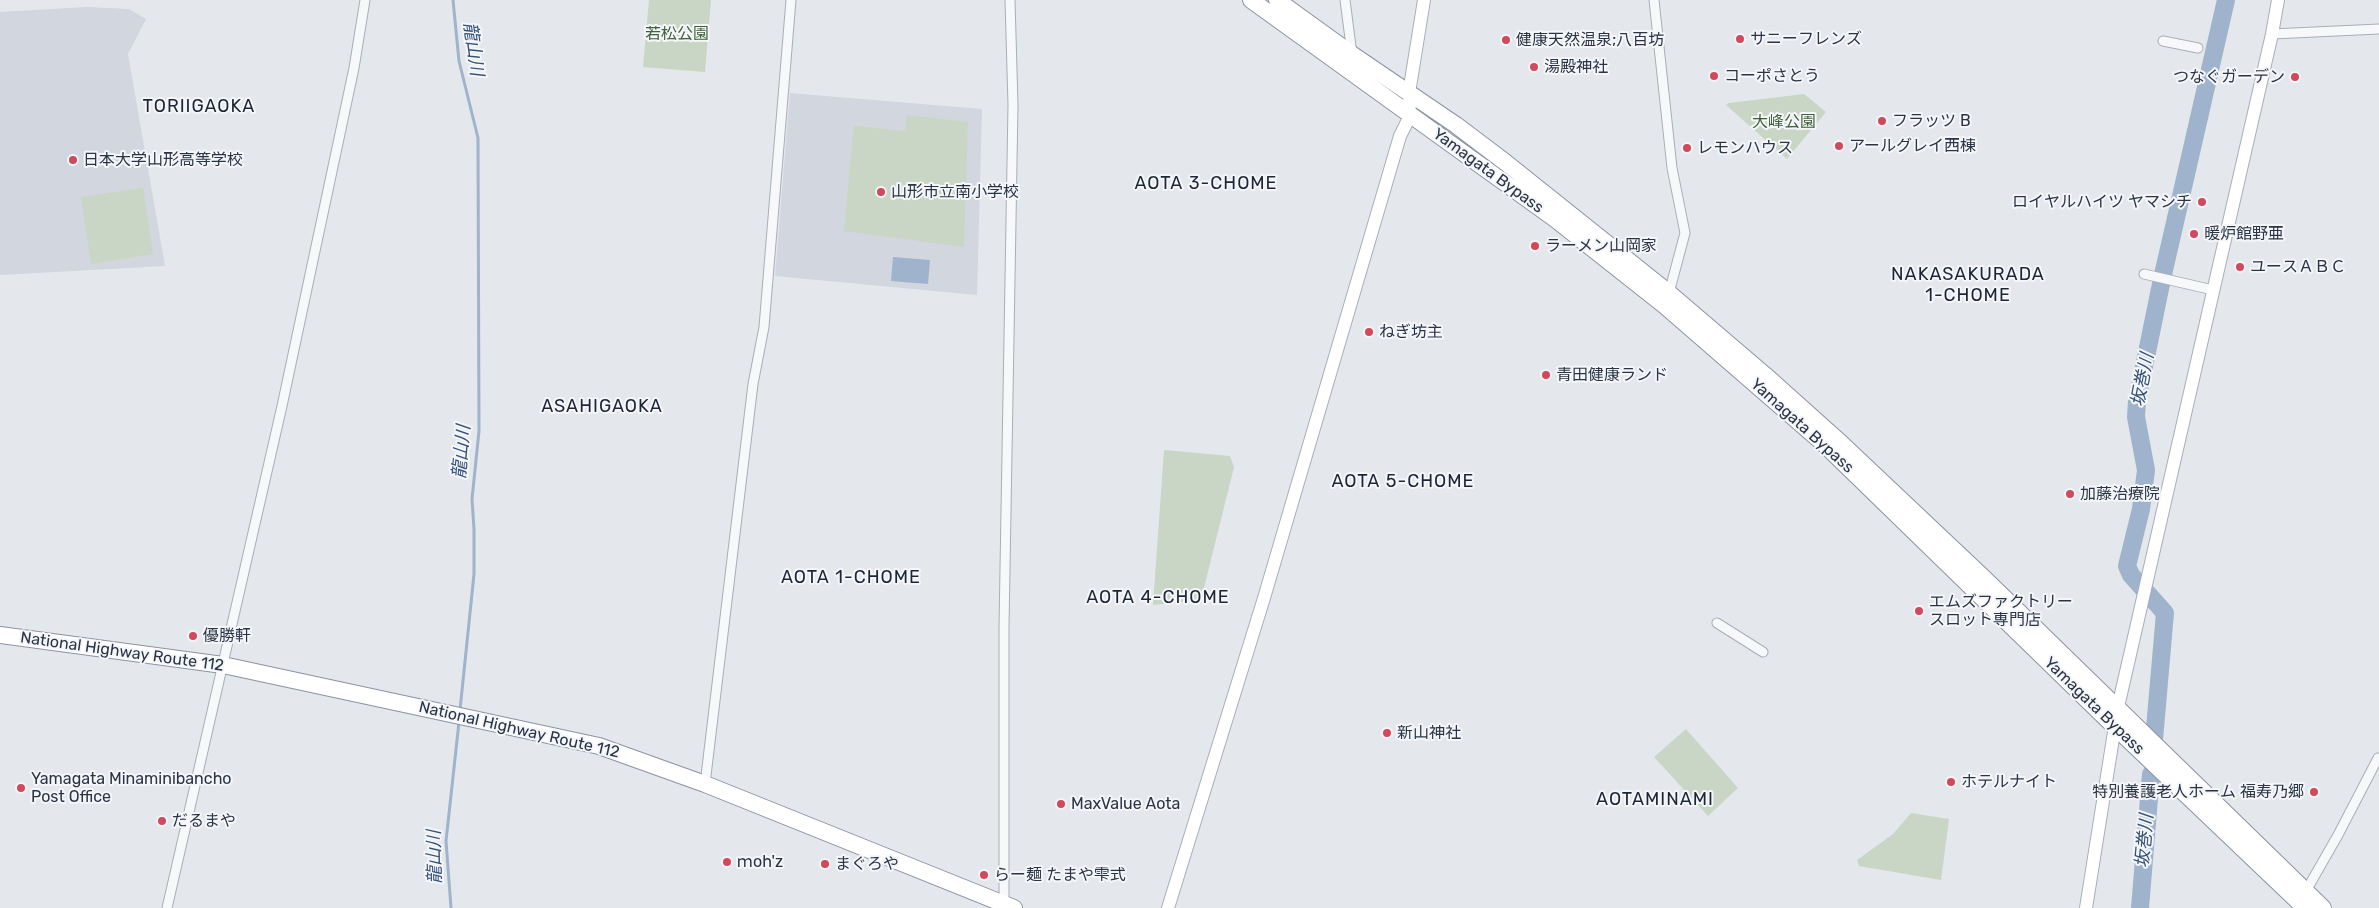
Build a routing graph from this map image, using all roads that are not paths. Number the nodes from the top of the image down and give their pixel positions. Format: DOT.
graph roads {
  1 [pos="365,0"];
  2 [pos="791,0"];
  3 [pos="1010,0"];
  4 [pos="1251,0"];
  5 [pos="1277,0"];
  6 [pos="1344,0"];
  7 [pos="1424,0"];
  8 [pos="1654,0"];
  9 [pos="2278,0"];
  10 [pos="2379,29"];
  11 [pos="2272,34"];
  12 [pos="2163,41"];
  13 [pos="2198,48"];
  14 [pos="1353,55"];
  15 [pos="1409,93"];
  16 [pos="1410,116"];
  17 [pos="2144,274"];
  18 [pos="2213,290"];
  19 [pos="1670,293"];
  20 [pos="1718,622"];
  21 [pos="0,636"];
  22 [pos="1763,652"];
  23 [pos="223,665"];
  24 [pos="2118,707"];
  25 [pos="2115,727"];
  26 [pos="2378,758"];
  27 [pos="705,784"];
  28 [pos="2306,891"];
  29 [pos="1009,906"];
  30 [pos="167,908"];
  31 [pos="1168,908"];
  32 [pos="2086,908"];
  33 [pos="2305,908"];
  34 [pos="2323,908"];
  1 -- 23 [label="street"];
  2 -- 27 [label="street"];
  3 -- 29 [label="street"];
  4 -- 16 [label="highway, Yamagata Bypass"];
  5 -- 14 [label="highway, Yamagata Bypass"];
  6 -- 14 [label="street"];
  7 -- 15 [label="street"];
  8 -- 19 [label="street"];
  9 -- 11 [label="street"];
  10 -- 11 [label="street"];
  11 -- 18 [label="street"];
  12 -- 13 [label="street"];
  14 -- 15 [label="highway, Yamagata Bypass"];
  15 -- 16 [label="street"];
  15 -- 19 [label="highway, Yamagata Bypass"];
  16 -- 25 [label="highway, Yamagata Bypass"];
  16 -- 31 [label="street"];
  17 -- 18 [label="street"];
  18 -- 24 [label="street"];
  19 -- 24 [label="highway, Yamagata Bypass"];
  20 -- 22 [label="street"];
  21 -- 23 [label="highway, National Highway Route 112"];
  23 -- 27 [label="highway, National Highway Route 112"];
  23 -- 30 [label="street"];
  24 -- 25 [label="street"];
  24 -- 28 [label="highway, Yamagata Bypass"];
  25 -- 32 [label="street"];
  25 -- 33 [label="highway, Yamagata Bypass"];
  26 -- 28 [label="street"];
  27 -- 29 [label="highway, National Highway Route 112"];
  28 -- 34 [label="highway, Yamagata Bypass"];
}
